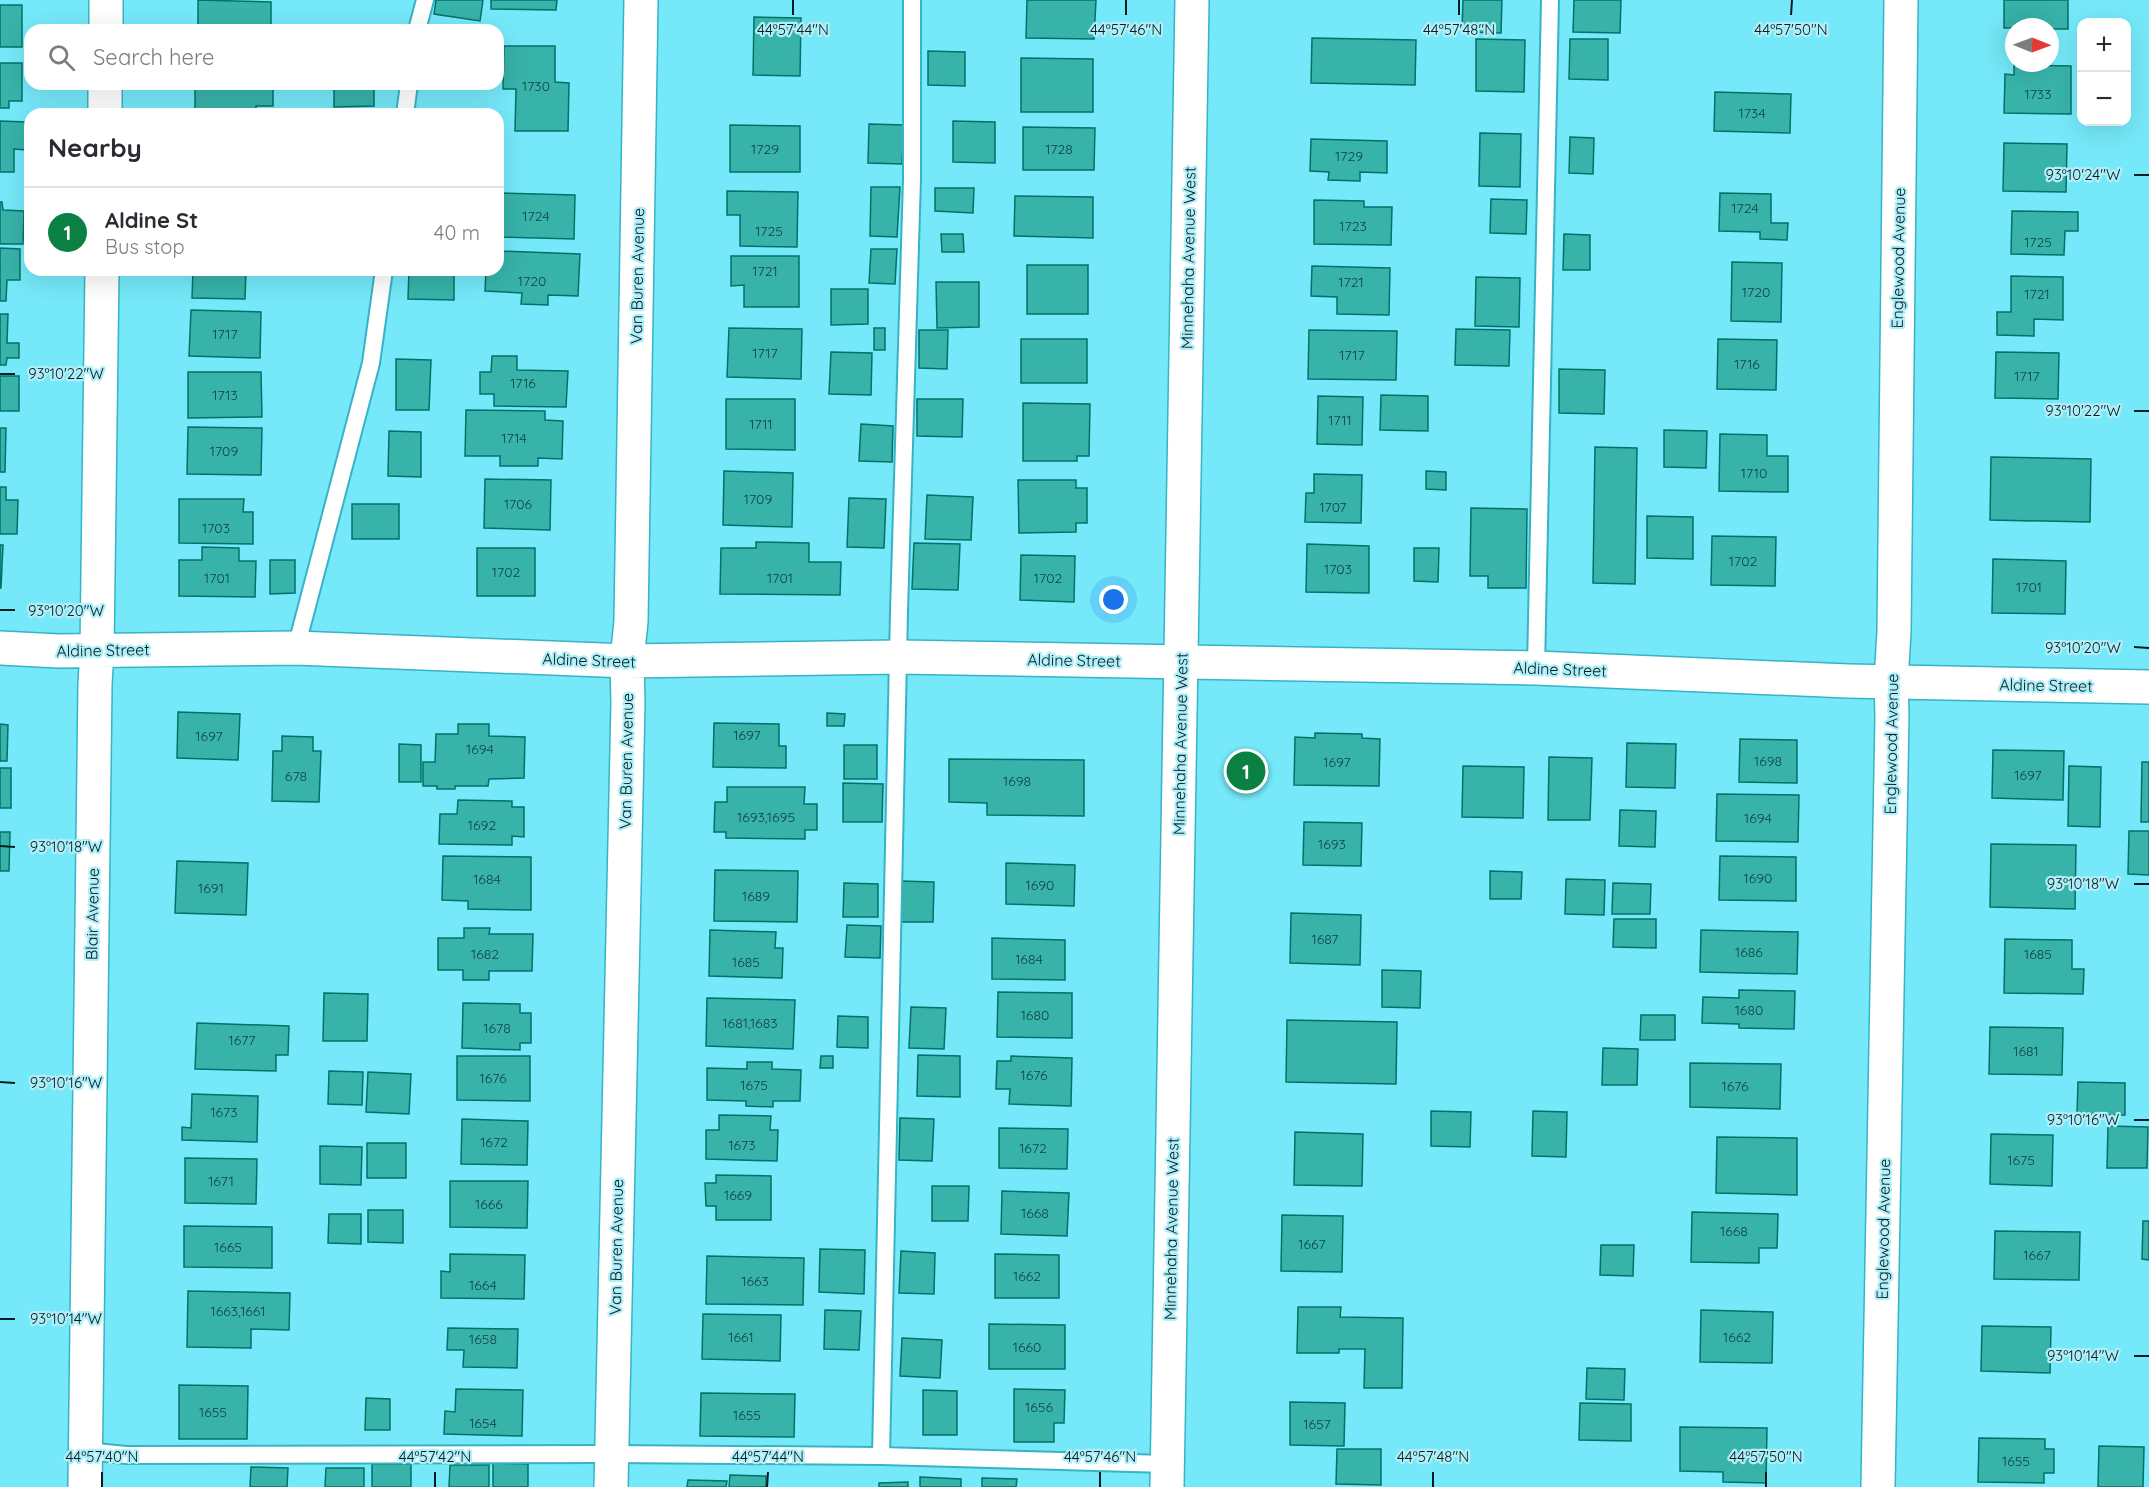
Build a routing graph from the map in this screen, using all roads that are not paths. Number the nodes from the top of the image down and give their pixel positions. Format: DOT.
graph roads {
  1 [pos="106,0"];
  2 [pos="425,0"];
  3 [pos="641,0"];
  4 [pos="912,0"];
  5 [pos="1192,0"];
  6 [pos="1550,0"];
  7 [pos="1901,0"];
  8 [pos="106,24"];
  9 [pos="419,24"];
  10 [pos="105,90"];
  11 [pos="408,90"];
  12 [pos="105,108"];
  13 [pos="406,108"];
  14 [pos="102,276"];
  15 [pos="383,276"];
  16 [pos="0,648"];
  17 [pos="296,648"];
  18 [pos="97,650"];
  19 [pos="898,657"];
  20 [pos="627,661"];
  21 [pos="1181,662"];
  22 [pos="1536,668"];
  23 [pos="1891,681"];
  24 [pos="2149,687"];
  25 [pos="86,1450"];
  26 [pos="612,1454"];
  27 [pos="881,1456"];
  28 [pos="1167,1475"];
  29 [pos="85,1487"];
  30 [pos="611,1487"];
  31 [pos="1878,1487"];
  1 -- 8 [label="street"];
  2 -- 9 [label="lane"];
  3 -- 20 [label="street, Van Buren Avenue"];
  4 -- 19 [label="lane"];
  5 -- 21 [label="street, Minnehaha Avenue West"];
  6 -- 22 [label="lane"];
  7 -- 23 [label="street, Englewood Avenue"];
  10 -- 12 [label="street"];
  11 -- 13 [label="lane"];
  14 -- 18 [label="street, Blair Avenue"];
  15 -- 17 [label="lane"];
  16 -- 18 [label="street, Aldine Street"];
  17 -- 18 [label="street, Aldine Street"];
  17 -- 20 [label="street, Aldine Street"];
  18 -- 25 [label="street, Blair Avenue"];
  19 -- 20 [label="street, Aldine Street"];
  19 -- 21 [label="street, Aldine Street"];
  19 -- 27 [label="lane"];
  20 -- 26 [label="street, Van Buren Avenue"];
  21 -- 22 [label="street, Aldine Street"];
  21 -- 28 [label="street, Minnehaha Avenue West"];
  22 -- 23 [label="street, Aldine Street"];
  23 -- 24 [label="street, Aldine Street"];
  23 -- 31 [label="street, Englewood Avenue"];
  25 -- 26 [label="lane"];
  25 -- 29 [label="street, Blair Avenue"];
  26 -- 27 [label="lane"];
  26 -- 30 [label="street, Van Buren Avenue"];
  27 -- 28 [label="lane"];
}
